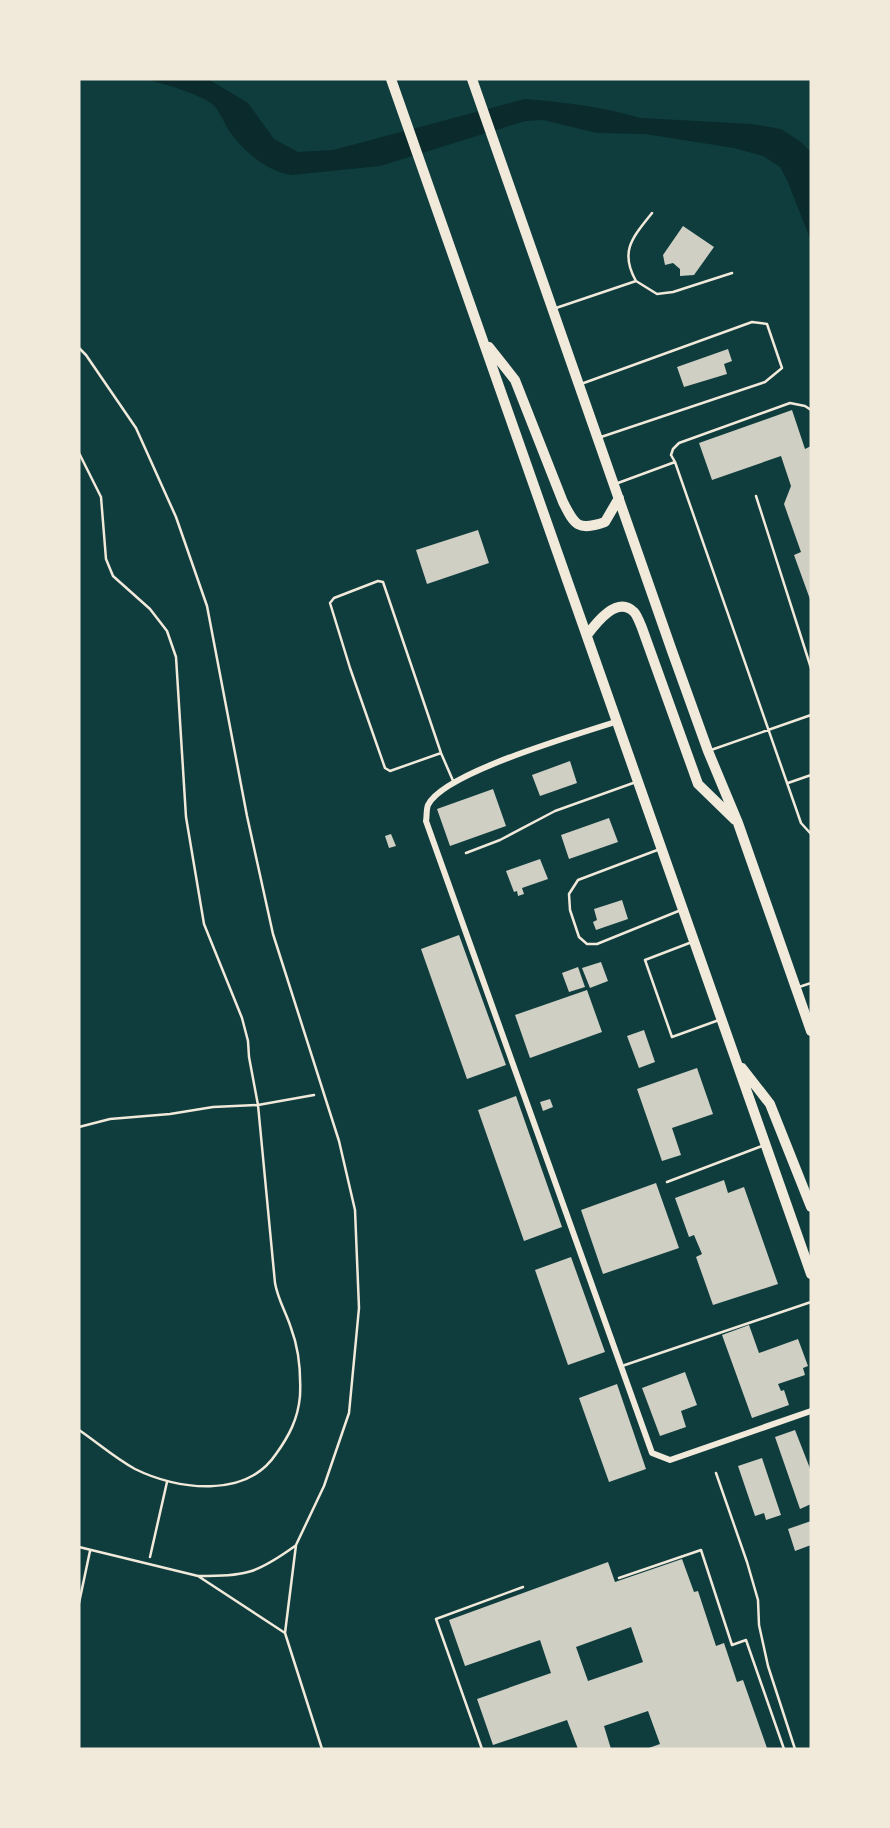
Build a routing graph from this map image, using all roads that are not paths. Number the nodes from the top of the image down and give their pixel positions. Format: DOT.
graph roads {
  1 [pos="391,79"];
  2 [pos="473,79"];
  3 [pos="652,213"];
  4 [pos="732,273"];
  5 [pos="636,281"];
  6 [pos="552,309"];
  7 [pos="484,342"];
  8 [pos="79,348"];
  9 [pos="580,385"];
  10 [pos="811,410"];
  11 [pos="597,438"];
  12 [pos="675,462"];
  13 [pos="615,484"];
  14 [pos="756,496"];
  15 [pos="619,498"];
  16 [pos="587,635"];
  17 [pos="811,668"];
  18 [pos="811,715"];
  19 [pos="618,721"];
  20 [pos="770,730"];
  21 [pos="708,751"];
  22 [pos="441,753"];
  23 [pos="811,775"];
  24 [pos="639,781"];
  25 [pos="454,783"];
  26 [pos="788,783"];
  27 [pos="738,823"];
  28 [pos="811,834"];
  29 [pos="663,848"];
  30 [pos="466,853"];
  31 [pos="684,909"];
  32 [pos="695,941"];
  33 [pos="811,983"];
  34 [pos="796,988"];
  35 [pos="722,1019"];
  36 [pos="811,1031"];
  37 [pos="736,1059"];
  38 [pos="765,1145"];
  39 [pos="667,1182"];
  40 [pos="811,1207"];
  41 [pos="811,1274"];
  42 [pos="811,1302"];
  43 [pos="621,1366"];
  44 [pos="811,1411"];
  45 [pos="716,1473"];
  46 [pos="296,1545"];
  47 [pos="79,1548"];
  48 [pos="90,1550"];
  49 [pos="198,1576"];
  50 [pos="79,1602"];
  51 [pos="285,1633"];
  52 [pos="322,1749"];
  53 [pos="795,1749"];
  1 -- 7 [label="main road"];
  2 -- 6 [label="main road"];
  3 -- 5 [label="lane"];
  4 -- 5 [label="lane"];
  5 -- 6 [label="lane"];
  6 -- 9 [label="main road"];
  7 -- 15 [label="main road"];
  7 -- 16 [label="main road"];
  8 -- 46 [label="lane"];
  9 -- 11 [label="main road"];
  9 -- 11 [label="lane"];
  10 -- 12 [label="lane"];
  11 -- 13 [label="main road"];
  12 -- 13 [label="lane"];
  12 -- 20 [label="lane"];
  13 -- 15 [label="main road"];
  14 -- 17 [label="lane"];
  15 -- 21 [label="main road"];
  16 -- 19 [label="main road"];
  16 -- 27 [label="main road"];
  18 -- 20 [label="lane"];
  19 -- 24 [label="main road"];
  19 -- 25 [label="street"];
  20 -- 21 [label="lane"];
  20 -- 26 [label="lane"];
  21 -- 27 [label="main road"];
  22 -- 22 [label="lane"];
  22 -- 25 [label="lane"];
  23 -- 26 [label="lane"];
  24 -- 29 [label="main road"];
  24 -- 30 [label="lane"];
  25 -- 43 [label="street"];
  26 -- 28 [label="lane"];
  27 -- 34 [label="main road"];
  29 -- 31 [label="main road"];
  29 -- 31 [label="lane"];
  31 -- 32 [label="main road"];
  32 -- 35 [label="main road"];
  32 -- 35 [label="lane"];
  33 -- 34 [label="lane"];
  34 -- 36 [label="main road"];
  35 -- 37 [label="main road"];
  37 -- 38 [label="main road"];
  37 -- 40 [label="main road"];
  38 -- 39 [label="lane"];
  38 -- 41 [label="main road"];
  42 -- 43 [label="lane"];
  43 -- 44 [label="street"];
  45 -- 53 [label="lane"];
  46 -- 49 [label="lane"];
  46 -- 51 [label="lane"];
  47 -- 48 [label="lane"];
  48 -- 49 [label="lane"];
  48 -- 50 [label="lane"];
  49 -- 51 [label="lane"];
  51 -- 52 [label="lane"];
}
